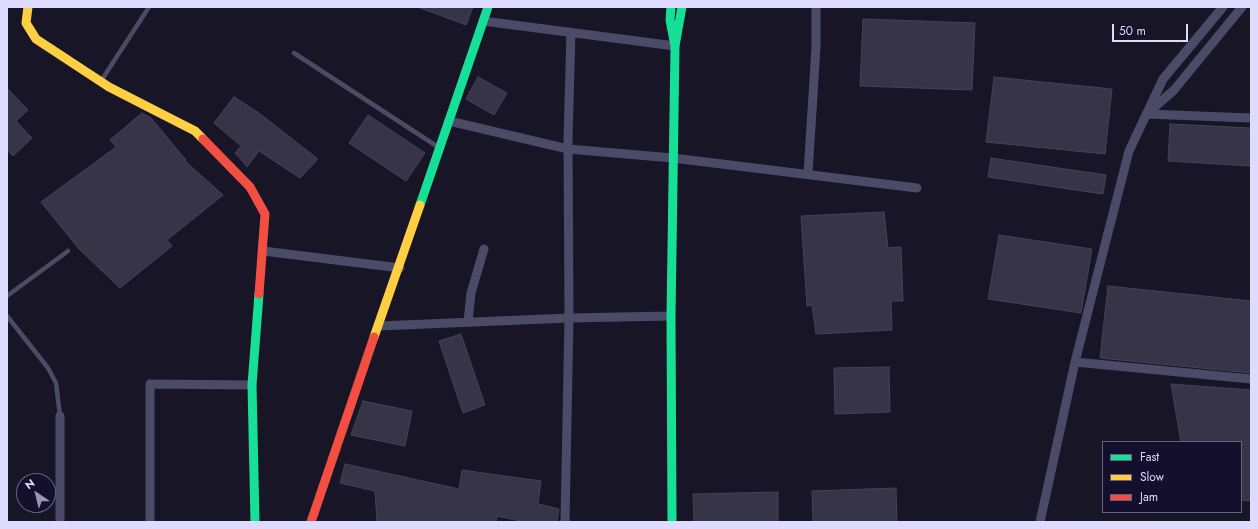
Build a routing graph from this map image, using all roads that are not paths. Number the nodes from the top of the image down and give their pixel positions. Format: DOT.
graph roads {
  1 [pos="28,7"];
  2 [pos="149,7"];
  3 [pos="488,7"];
  4 [pos="671,7"];
  5 [pos="682,7"];
  6 [pos="816,7"];
  7 [pos="1223,7"];
  8 [pos="1242,7"];
  9 [pos="483,21"];
  10 [pos="571,32"];
  11 [pos="675,46"];
  12 [pos="294,53"];
  13 [pos="100,81"];
  14 [pos="1146,114"];
  15 [pos="1251,118"];
  16 [pos="449,121"];
  17 [pos="440,148"];
  18 [pos="568,149"];
  19 [pos="673,158"];
  20 [pos="808,174"];
  21 [pos="917,188"];
  22 [pos="484,249"];
  23 [pos="68,251"];
  24 [pos="263,251"];
  25 [pos="400,268"];
  26 [pos="7,296"];
  27 [pos="7,316"];
  28 [pos="671,316"];
  29 [pos="569,318"];
  30 [pos="468,322"];
  31 [pos="380,326"];
  32 [pos="1075,362"];
  33 [pos="1251,379"];
  34 [pos="252,384"];
  35 [pos="60,416"];
  36 [pos="60,522"];
  37 [pos="150,522"];
  38 [pos="255,522"];
  39 [pos="311,522"];
  40 [pos="565,522"];
  41 [pos="672,522"];
  42 [pos="1040,522"];
  1 -- 13 [label="street"];
  2 -- 13 [label="lane"];
  3 -- 9 [label="street"];
  4 -- 11 [label="street"];
  5 -- 11 [label="street"];
  6 -- 20 [label="street"];
  7 -- 14 [label="street"];
  8 -- 14 [label="street"];
  9 -- 10 [label="street"];
  9 -- 16 [label="street"];
  10 -- 11 [label="street"];
  10 -- 18 [label="street"];
  11 -- 19 [label="street"];
  12 -- 17 [label="lane"];
  13 -- 24 [label="street"];
  14 -- 15 [label="street"];
  14 -- 32 [label="street"];
  16 -- 17 [label="street"];
  16 -- 18 [label="street"];
  17 -- 25 [label="street"];
  18 -- 19 [label="street"];
  18 -- 29 [label="street"];
  19 -- 20 [label="street"];
  19 -- 28 [label="street"];
  20 -- 21 [label="street"];
  22 -- 30 [label="street"];
  23 -- 26 [label="lane"];
  24 -- 25 [label="street"];
  24 -- 34 [label="street"];
  25 -- 31 [label="street"];
  27 -- 35 [label="lane"];
  28 -- 29 [label="street"];
  28 -- 41 [label="street"];
  29 -- 30 [label="street"];
  29 -- 40 [label="street"];
  30 -- 31 [label="street"];
  31 -- 39 [label="street"];
  32 -- 33 [label="street"];
  32 -- 42 [label="street"];
  34 -- 37 [label="street"];
  34 -- 38 [label="street"];
  35 -- 36 [label="street"];
}
